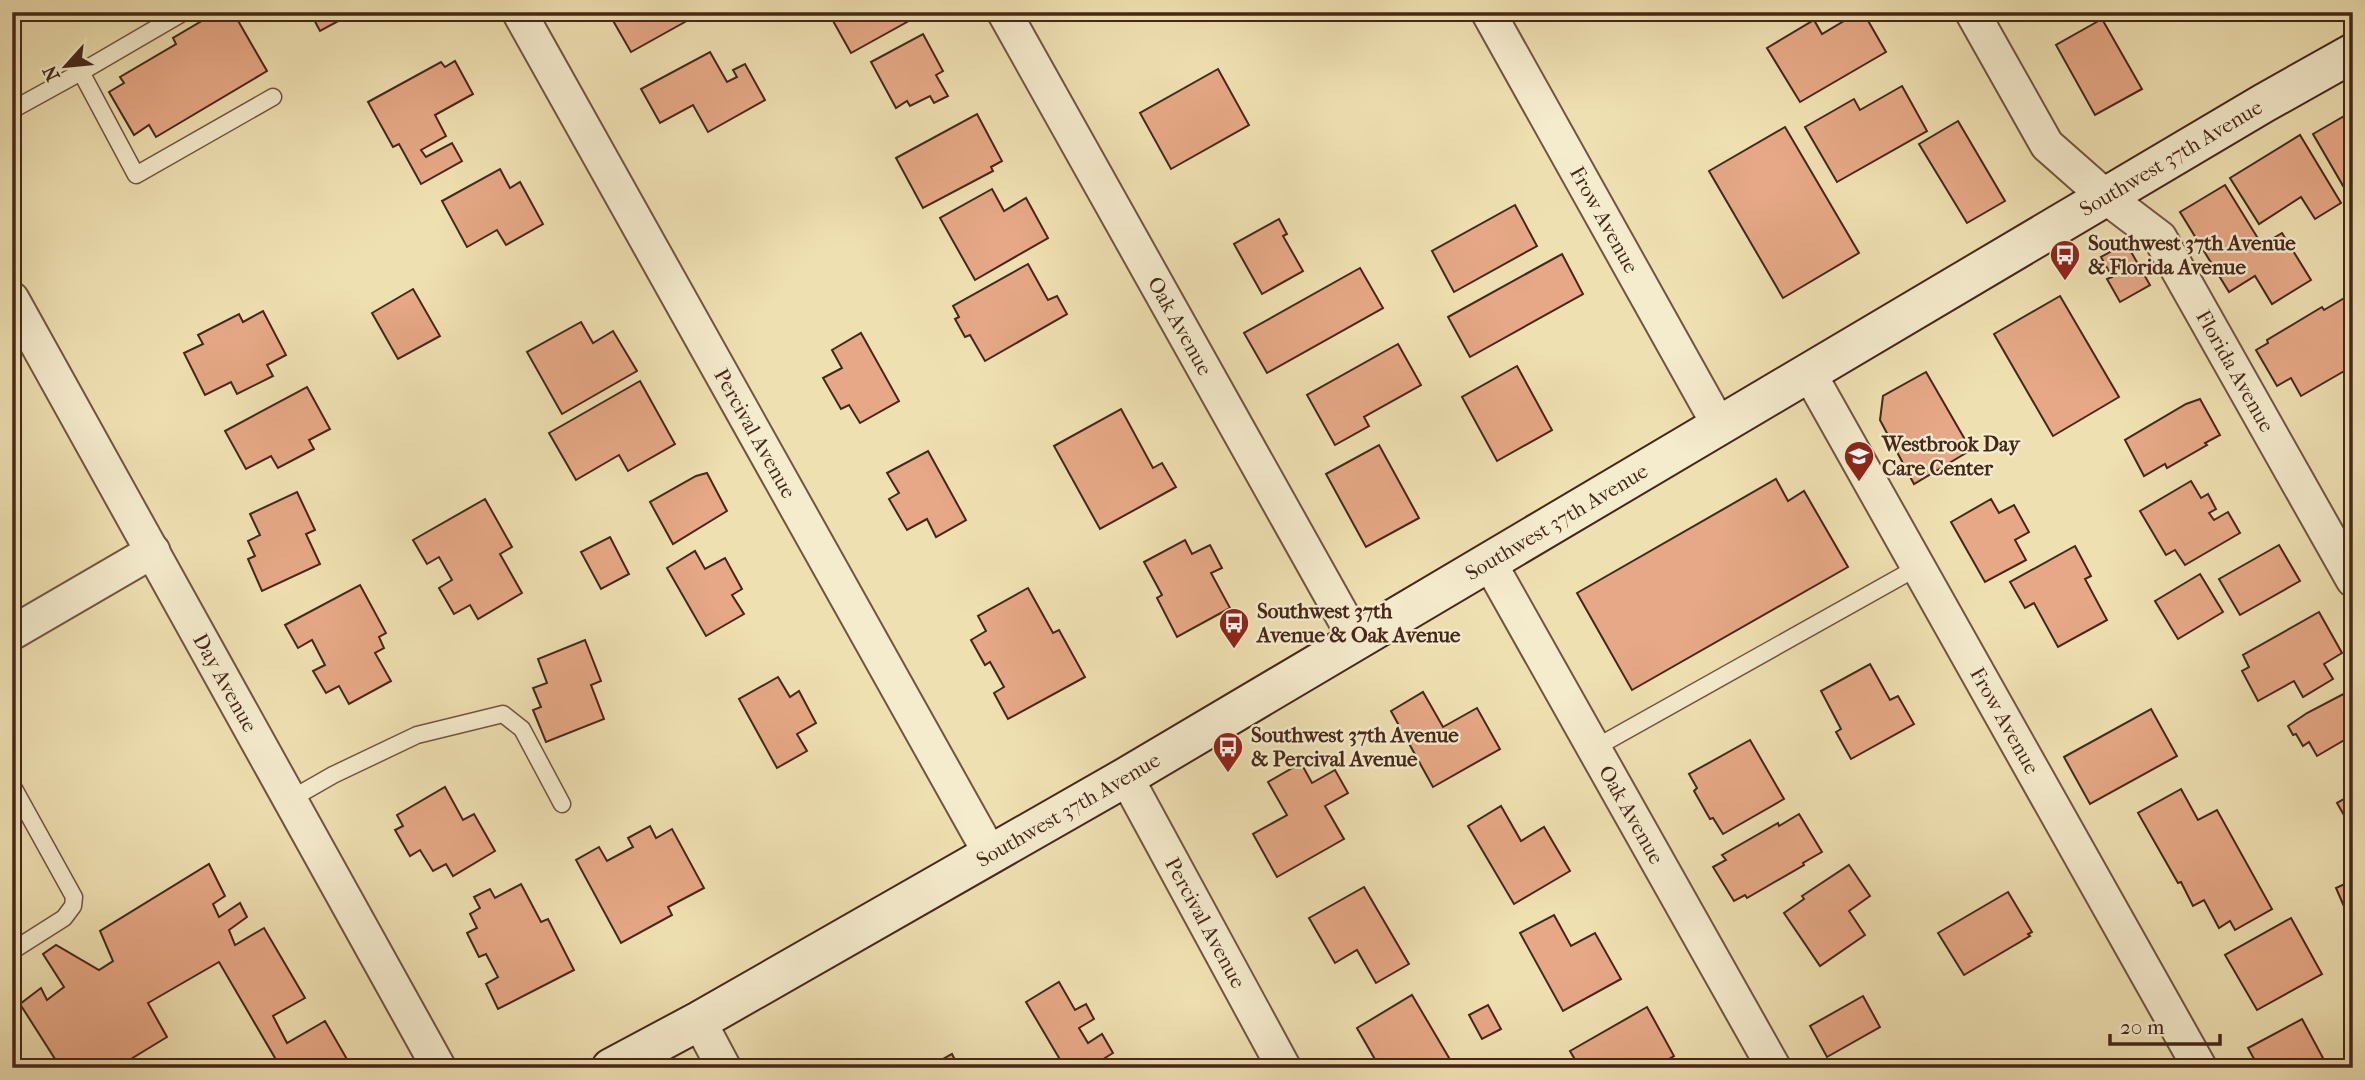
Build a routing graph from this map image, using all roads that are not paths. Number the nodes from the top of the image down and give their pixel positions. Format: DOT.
graph roads {
  1 [pos="184,12"];
  2 [pos="519,12"];
  3 [pos="1004,12"];
  4 [pos="1488,12"];
  5 [pos="1972,12"];
  6 [pos="2353,53"];
  7 [pos="81,72"];
  8 [pos="273,97"];
  9 [pos="12,110"];
  10 [pos="2106,197"];
  11 [pos="12,299"];
  12 [pos="1809,373"];
  13 [pos="1720,427"];
  14 [pos="153,551"];
  15 [pos="1489,562"];
  16 [pos="1918,566"];
  17 [pos="2353,580"];
  18 [pos="12,633"];
  19 [pos="1356,640"];
  20 [pos="1593,749"];
  21 [pos="1126,777"];
  22 [pos="12,785"];
  23 [pos="291,799"];
  24 [pos="562,804"];
  25 [pos="991,855"];
  26 [pos="12,951"];
  27 [pos="699,1021"];
  28 [pos="439,1068"];
  29 [pos="611,1068"];
  30 [pos="724,1068"];
  31 [pos="1284,1068"];
  32 [pos="1774,1068"];
  33 [pos="2200,1068"];
  1 -- 7 [label="lane"];
  2 -- 25 [label="street, Percival Avenue"];
  3 -- 19 [label="street, Oak Avenue"];
  4 -- 13 [label="street, Frow Avenue"];
  5 -- 10 [label="street, Florida Avenue"];
  6 -- 10 [label="main road, Southwest 37th Avenue"];
  7 -- 8 [label="lane"];
  7 -- 9 [label="lane"];
  10 -- 12 [label="main road, Southwest 37th Avenue"];
  10 -- 17 [label="street, Florida Avenue"];
  11 -- 14 [label="street, Day Avenue"];
  12 -- 13 [label="main road, Southwest 37th Avenue"];
  12 -- 16 [label="street, Frow Avenue"];
  13 -- 15 [label="main road, Southwest 37th Avenue"];
  14 -- 18 [label="street"];
  14 -- 23 [label="street, Day Avenue"];
  15 -- 19 [label="main road, Southwest 37th Avenue"];
  15 -- 20 [label="street, Oak Avenue"];
  16 -- 20 [label="lane"];
  16 -- 33 [label="street, Frow Avenue"];
  19 -- 21 [label="main road, Southwest 37th Avenue"];
  20 -- 32 [label="street, Oak Avenue"];
  21 -- 25 [label="main road, Southwest 37th Avenue"];
  21 -- 31 [label="street, Percival Avenue"];
  22 -- 26 [label="lane"];
  23 -- 24 [label="lane"];
  23 -- 28 [label="street, Day Avenue"];
  25 -- 27 [label="main road, Southwest 37th Avenue"];
  27 -- 29 [label="main road, Southwest 37th Avenue"];
  27 -- 30 [label="street"];
}
